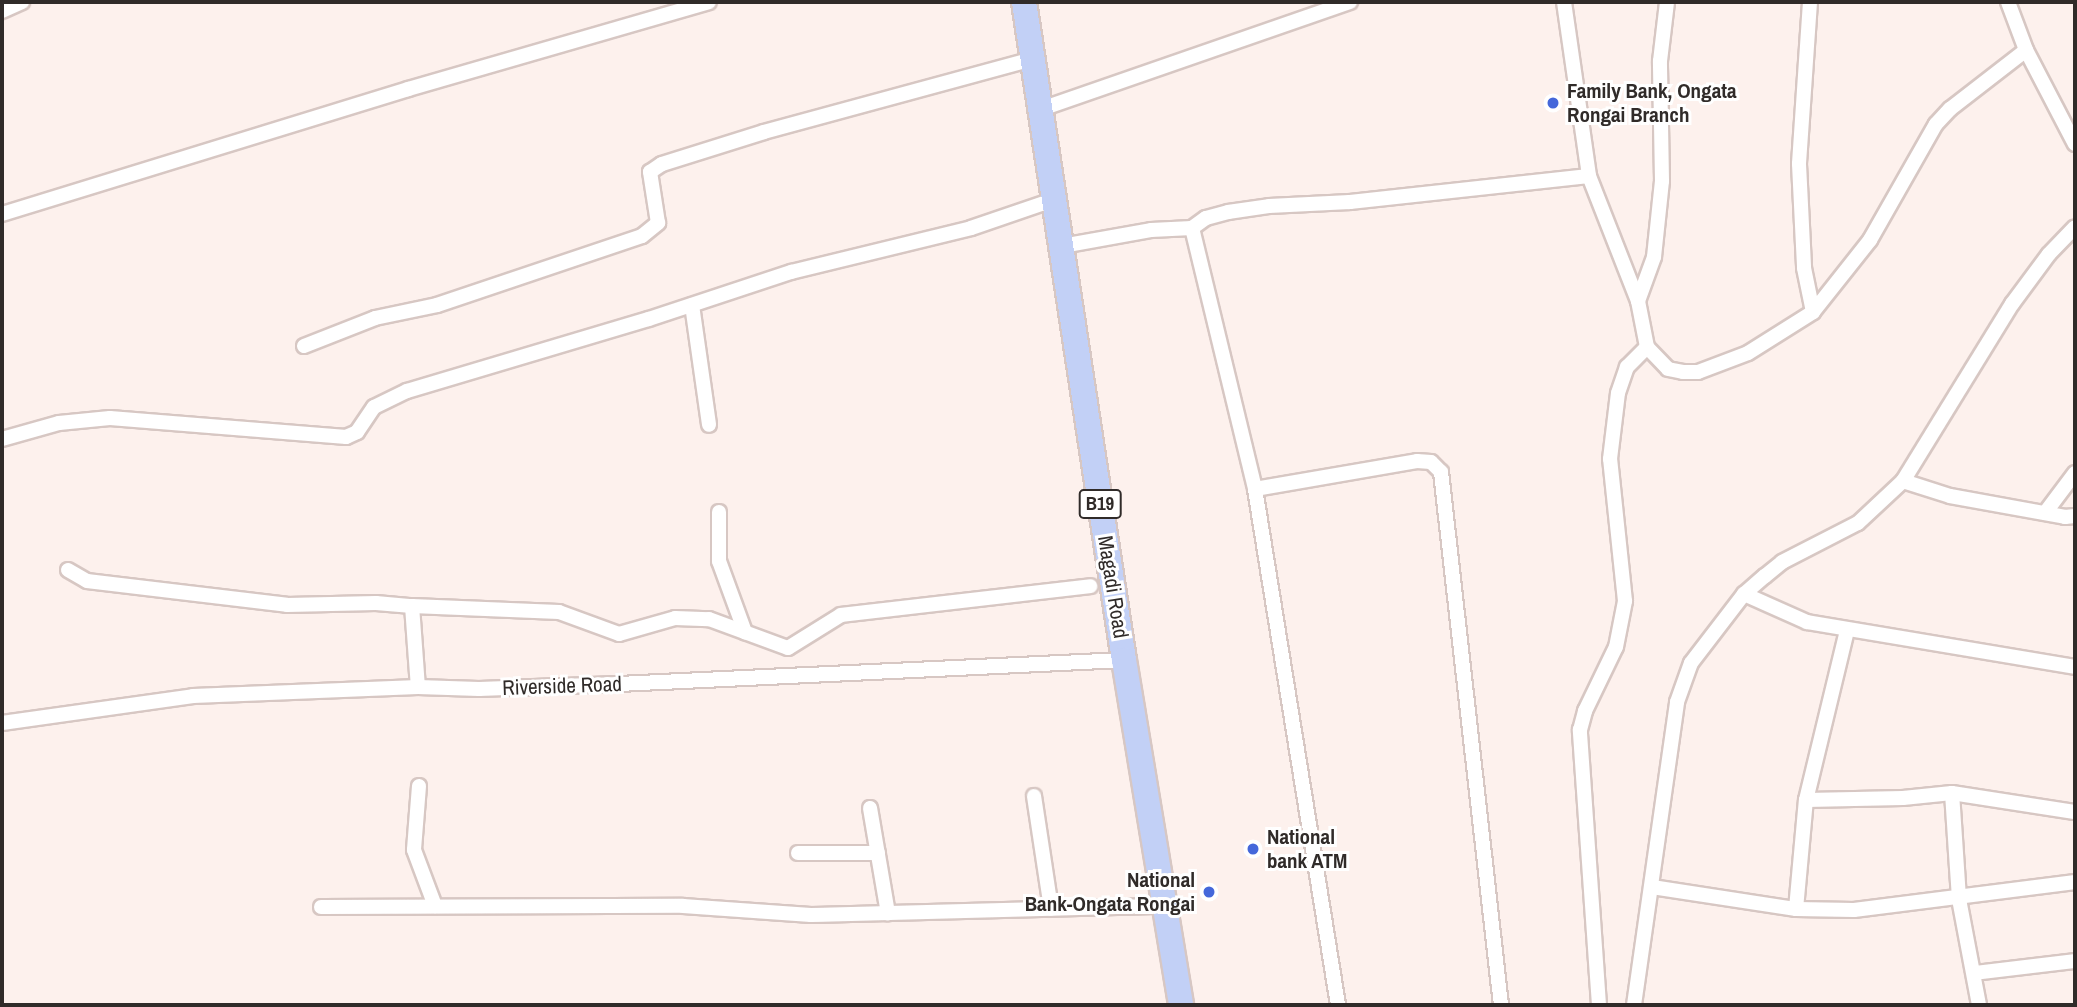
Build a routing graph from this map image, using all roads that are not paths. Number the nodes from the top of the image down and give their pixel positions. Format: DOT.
graph roads {
  1 [pos="22,2"];
  2 [pos="709,2"];
  3 [pos="1024,2"];
  4 [pos="1350,2"];
  5 [pos="1564,2"];
  6 [pos="1667,2"];
  7 [pos="1810,2"];
  8 [pos="2008,2"];
  9 [pos="2,11"];
  10 [pos="2026,50"];
  11 [pos="1033,59"];
  12 [pos="1041,109"];
  13 [pos="2075,141"];
  14 [pos="1589,176"];
  15 [pos="1056,199"];
  16 [pos="2,214"];
  17 [pos="2075,227"];
  18 [pos="1192,228"];
  19 [pos="1062,246"];
  20 [pos="1638,301"];
  21 [pos="692,305"];
  22 [pos="1813,312"];
  23 [pos="304,346"];
  24 [pos="1647,347"];
  25 [pos="709,425"];
  26 [pos="2,439"];
  27 [pos="2075,472"];
  28 [pos="1903,481"];
  29 [pos="1255,489"];
  30 [pos="719,512"];
  31 [pos="2045,513"];
  32 [pos="2075,516"];
  33 [pos="68,570"];
  34 [pos="1090,586"];
  35 [pos="1744,594"];
  36 [pos="412,606"];
  37 [pos="1847,631"];
  38 [pos="746,632"];
  39 [pos="1124,660"];
  40 [pos="2075,667"];
  41 [pos="418,687"];
  42 [pos="2,723"];
  43 [pos="419,786"];
  44 [pos="1952,793"];
  45 [pos="1034,796"];
  46 [pos="1805,800"];
  47 [pos="870,808"];
  48 [pos="2075,812"];
  49 [pos="798,853"];
  50 [pos="878,853"];
  51 [pos="2075,882"];
  52 [pos="1652,887"];
  53 [pos="1959,898"];
  54 [pos="1165,905"];
  55 [pos="435,906"];
  56 [pos="321,907"];
  57 [pos="1051,909"];
  58 [pos="1796,909"];
  59 [pos="888,913"];
  60 [pos="2075,961"];
  61 [pos="1974,973"];
  62 [pos="1181,1005"];
  63 [pos="1338,1005"];
  64 [pos="1501,1005"];
  65 [pos="1599,1005"];
  66 [pos="1634,1005"];
  67 [pos="1979,1005"];
  1 -- 9 [label="street"];
  2 -- 16 [label="street"];
  3 -- 11 [label="highway, Magadi Road / B19"];
  4 -- 12 [label="street"];
  5 -- 14 [label="street"];
  6 -- 20 [label="street"];
  7 -- 22 [label="street"];
  8 -- 10 [label="street"];
  10 -- 13 [label="street"];
  10 -- 22 [label="street"];
  11 -- 12 [label="highway, Magadi Road / B19"];
  11 -- 23 [label="street"];
  12 -- 15 [label="highway, Magadi Road / B19"];
  14 -- 18 [label="street"];
  14 -- 20 [label="street"];
  15 -- 19 [label="highway, Magadi Road / B19"];
  15 -- 21 [label="street"];
  17 -- 28 [label="street"];
  18 -- 19 [label="street"];
  18 -- 29 [label="street"];
  19 -- 39 [label="highway, Magadi Road / B19"];
  20 -- 24 [label="street"];
  21 -- 25 [label="street"];
  21 -- 26 [label="street"];
  22 -- 24 [label="street"];
  24 -- 65 [label="street"];
  27 -- 31 [label="street"];
  28 -- 31 [label="street"];
  28 -- 35 [label="street"];
  29 -- 63 [label="street"];
  29 -- 64 [label="street"];
  30 -- 38 [label="street"];
  31 -- 32 [label="street"];
  33 -- 36 [label="street"];
  34 -- 38 [label="street"];
  35 -- 37 [label="street"];
  35 -- 52 [label="street"];
  36 -- 38 [label="street"];
  36 -- 41 [label="street"];
  37 -- 40 [label="street"];
  37 -- 46 [label="street"];
  39 -- 41 [label="street, Riverside Road"];
  39 -- 54 [label="highway, Magadi Road / B19"];
  41 -- 42 [label="street, Riverside Road"];
  43 -- 55 [label="street"];
  44 -- 46 [label="street"];
  44 -- 48 [label="street"];
  44 -- 53 [label="street"];
  45 -- 57 [label="street"];
  46 -- 58 [label="street"];
  47 -- 50 [label="street"];
  49 -- 50 [label="street"];
  50 -- 59 [label="street"];
  51 -- 53 [label="street"];
  52 -- 58 [label="street"];
  52 -- 66 [label="street"];
  53 -- 58 [label="street"];
  53 -- 61 [label="street"];
  54 -- 57 [label="street"];
  54 -- 62 [label="highway, Magadi Road / B19"];
  55 -- 56 [label="street"];
  55 -- 59 [label="street"];
  57 -- 59 [label="street"];
  60 -- 61 [label="street"];
  61 -- 67 [label="street"];
}
